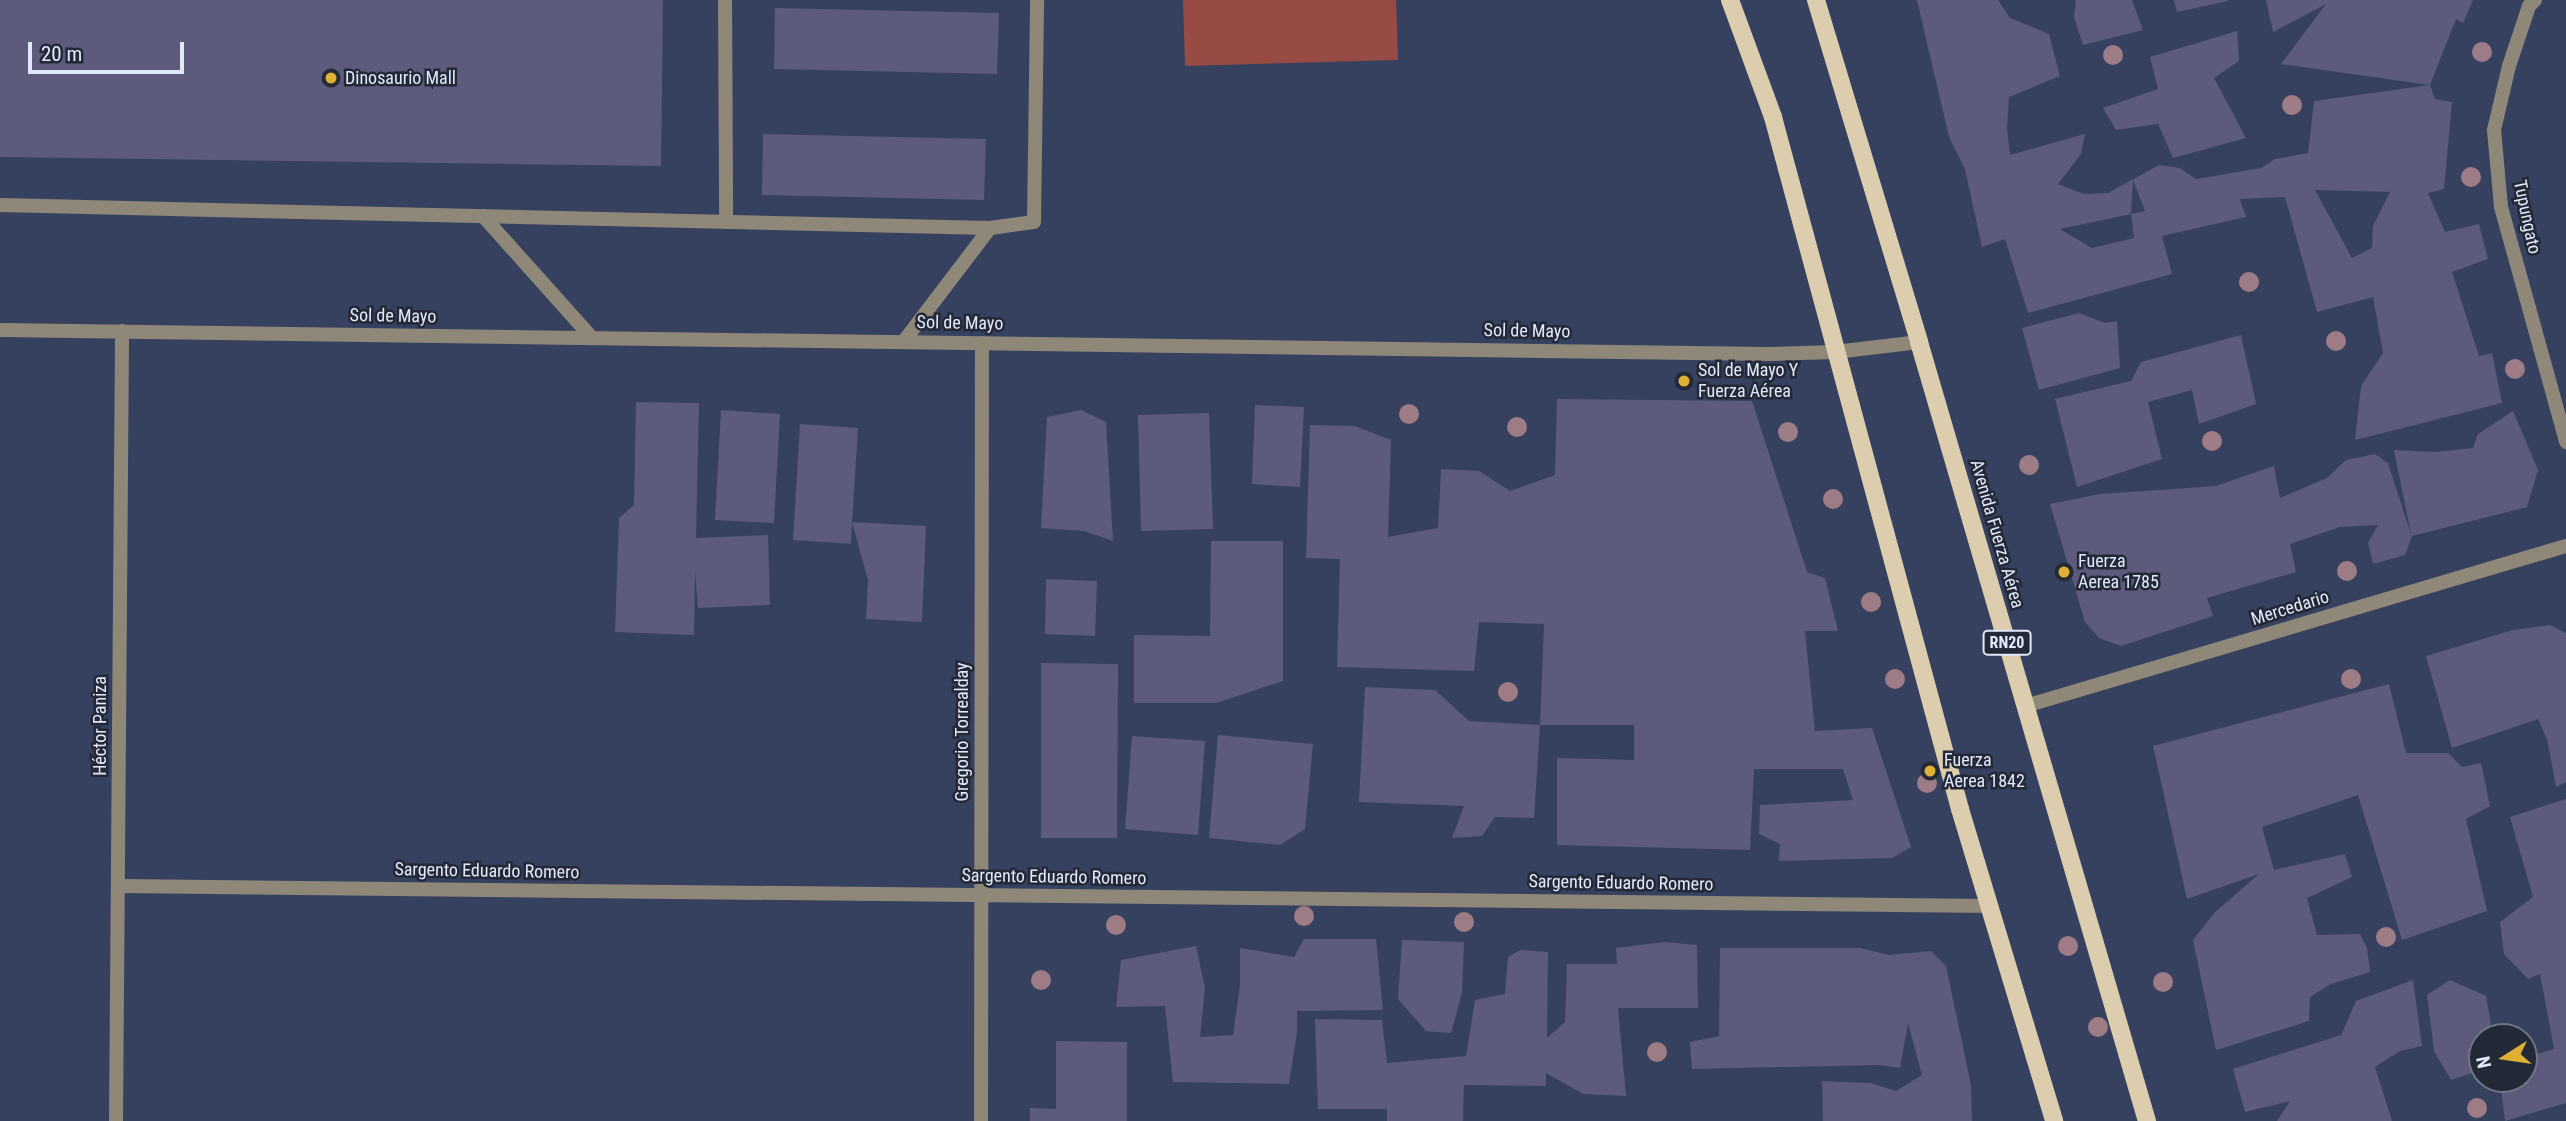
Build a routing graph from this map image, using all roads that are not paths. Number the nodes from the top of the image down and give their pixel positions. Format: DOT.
graph roads {
  1 [pos="725,0"];
  2 [pos="1037,0"];
  3 [pos="1730,0"];
  4 [pos="1815,0"];
  5 [pos="2535,0"];
  6 [pos="0,205"];
  7 [pos="484,216"];
  8 [pos="726,222"];
  9 [pos="990,228"];
  10 [pos="0,330"];
  11 [pos="122,331"];
  12 [pos="592,338"];
  13 [pos="904,341"];
  14 [pos="982,342"];
  15 [pos="1919,342"];
  16 [pos="1835,352"];
  17 [pos="2566,442"];
  18 [pos="2566,546"];
  19 [pos="2025,706"];
  20 [pos="118,886"];
  21 [pos="981,895"];
  22 [pos="1990,906"];
  23 [pos="116,1121"];
  24 [pos="981,1121"];
  25 [pos="2054,1121"];
  26 [pos="2147,1121"];
  1 -- 8 [label="street"];
  2 -- 9 [label="street"];
  3 -- 16 [label="main road"];
  4 -- 15 [label="main road, Avenida Fuerza Aérea / RN20"];
  5 -- 17 [label="street, Tupungato"];
  6 -- 7 [label="street"];
  7 -- 8 [label="street"];
  7 -- 12 [label="street"];
  8 -- 9 [label="street"];
  9 -- 13 [label="street"];
  10 -- 11 [label="street, Sol de Mayo"];
  11 -- 12 [label="street, Sol de Mayo"];
  11 -- 20 [label="street, Héctor Paniza"];
  12 -- 13 [label="street, Sol de Mayo"];
  13 -- 14 [label="street, Sol de Mayo"];
  14 -- 16 [label="street, Sol de Mayo"];
  14 -- 21 [label="street, Gregorio Torrealday"];
  15 -- 16 [label="street, Sol de Mayo"];
  15 -- 19 [label="main road, Avenida Fuerza Aérea / RN20"];
  16 -- 22 [label="main road"];
  18 -- 19 [label="street, Mercedario"];
  19 -- 26 [label="main road, Avenida Fuerza Aérea / RN20"];
  20 -- 21 [label="street, Sargento Eduardo Romero"];
  20 -- 23 [label="street, Héctor Paniza"];
  21 -- 22 [label="street, Sargento Eduardo Romero"];
  21 -- 24 [label="street, Gregorio Torrealday"];
  22 -- 25 [label="main road"];
}
